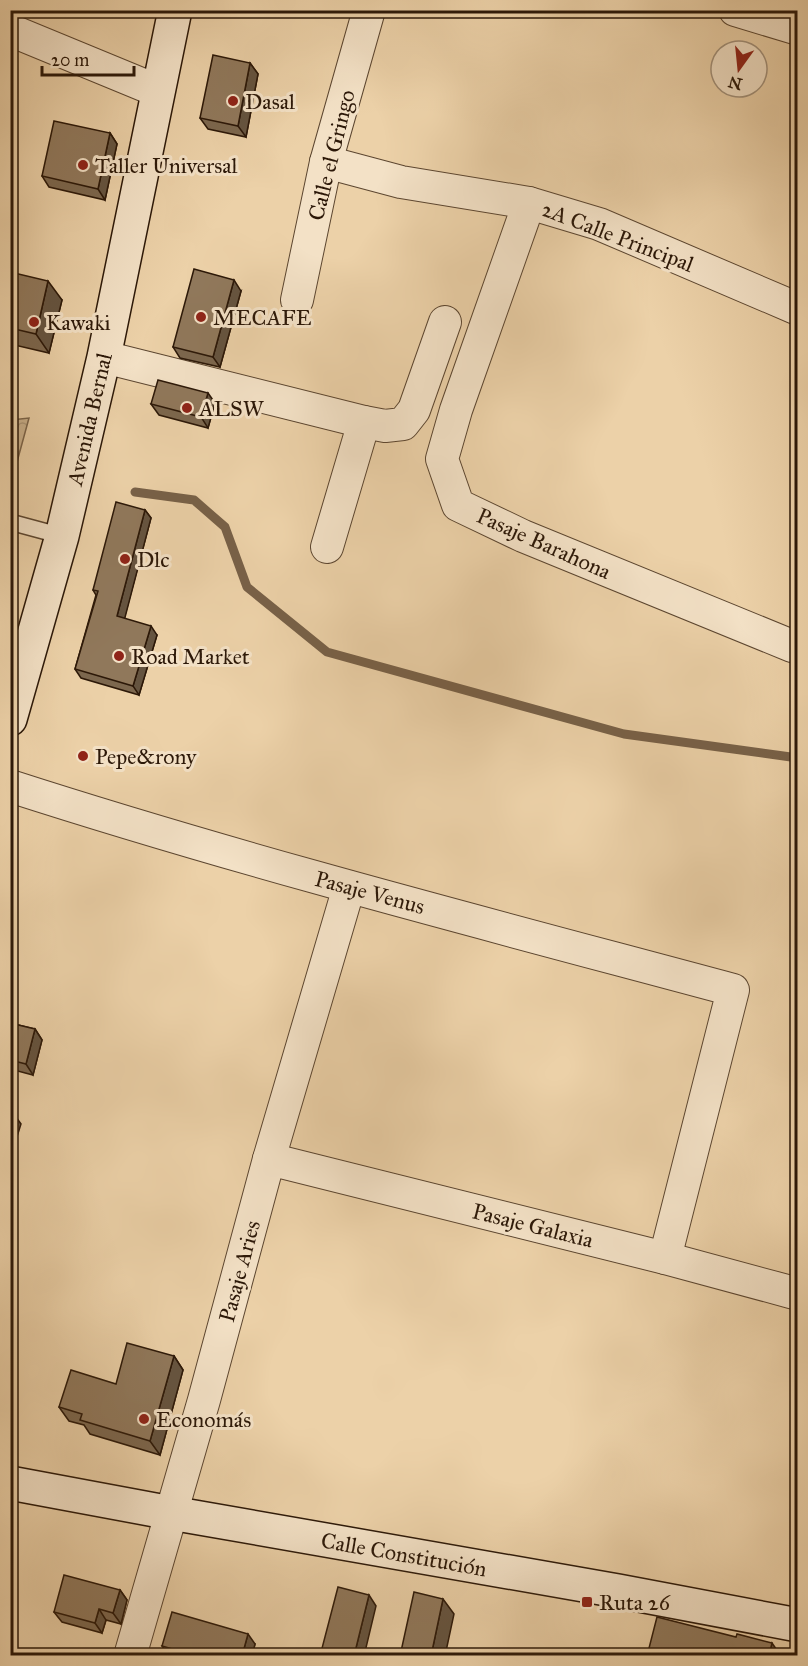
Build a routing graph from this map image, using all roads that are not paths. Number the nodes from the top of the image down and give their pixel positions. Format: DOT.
graph roads {
  1 [pos="175,10"];
  2 [pos="369,10"];
  3 [pos="735,10"];
  4 [pos="798,29"];
  5 [pos="10,30"];
  6 [pos="158,91"];
  7 [pos="326,162"];
  8 [pos="529,203"];
  9 [pos="297,300"];
  10 [pos="798,309"];
  11 [pos="444,322"];
  12 [pos="104,357"];
  13 [pos="364,422"];
  14 [pos="10,522"];
  15 [pos="62,536"];
  16 [pos="327,547"];
  17 [pos="792,646"];
  18 [pos="10,719"];
  19 [pos="10,786"];
  20 [pos="350,887"];
  21 [pos="269,1159"];
  22 [pos="665,1258"];
  23 [pos="798,1294"];
  24 [pos="10,1483"];
  25 [pos="171,1513"];
  26 [pos="798,1625"];
  27 [pos="130,1656"];
  1 -- 6 [label="main road, Avenida Bernal"];
  2 -- 7 [label="street, Calle el Gringo"];
  3 -- 4 [label="street"];
  5 -- 6 [label="street"];
  6 -- 12 [label="main road, Avenida Bernal"];
  7 -- 8 [label="street, 2A Calle Principal"];
  7 -- 9 [label="street, Calle el Gringo"];
  8 -- 10 [label="street, 2A Calle Principal"];
  8 -- 17 [label="street, Pasaje Barahona"];
  11 -- 13 [label="street"];
  12 -- 13 [label="street"];
  12 -- 15 [label="main road, Avenida Bernal"];
  13 -- 16 [label="street"];
  14 -- 15 [label="lane"];
  15 -- 18 [label="main road, Avenida Bernal"];
  19 -- 20 [label="street, Pasaje Venus"];
  20 -- 21 [label="street, Pasaje Aries"];
  20 -- 22 [label="street, Pasaje Venus"];
  21 -- 22 [label="street, Pasaje Galaxia"];
  21 -- 25 [label="street, Pasaje Aries"];
  22 -- 23 [label="street, Pasaje Galaxia"];
  24 -- 25 [label="main road, Calle Constitución"];
  25 -- 26 [label="main road, Calle Constitución"];
  25 -- 27 [label="street, Pasaje Aries"];
}
